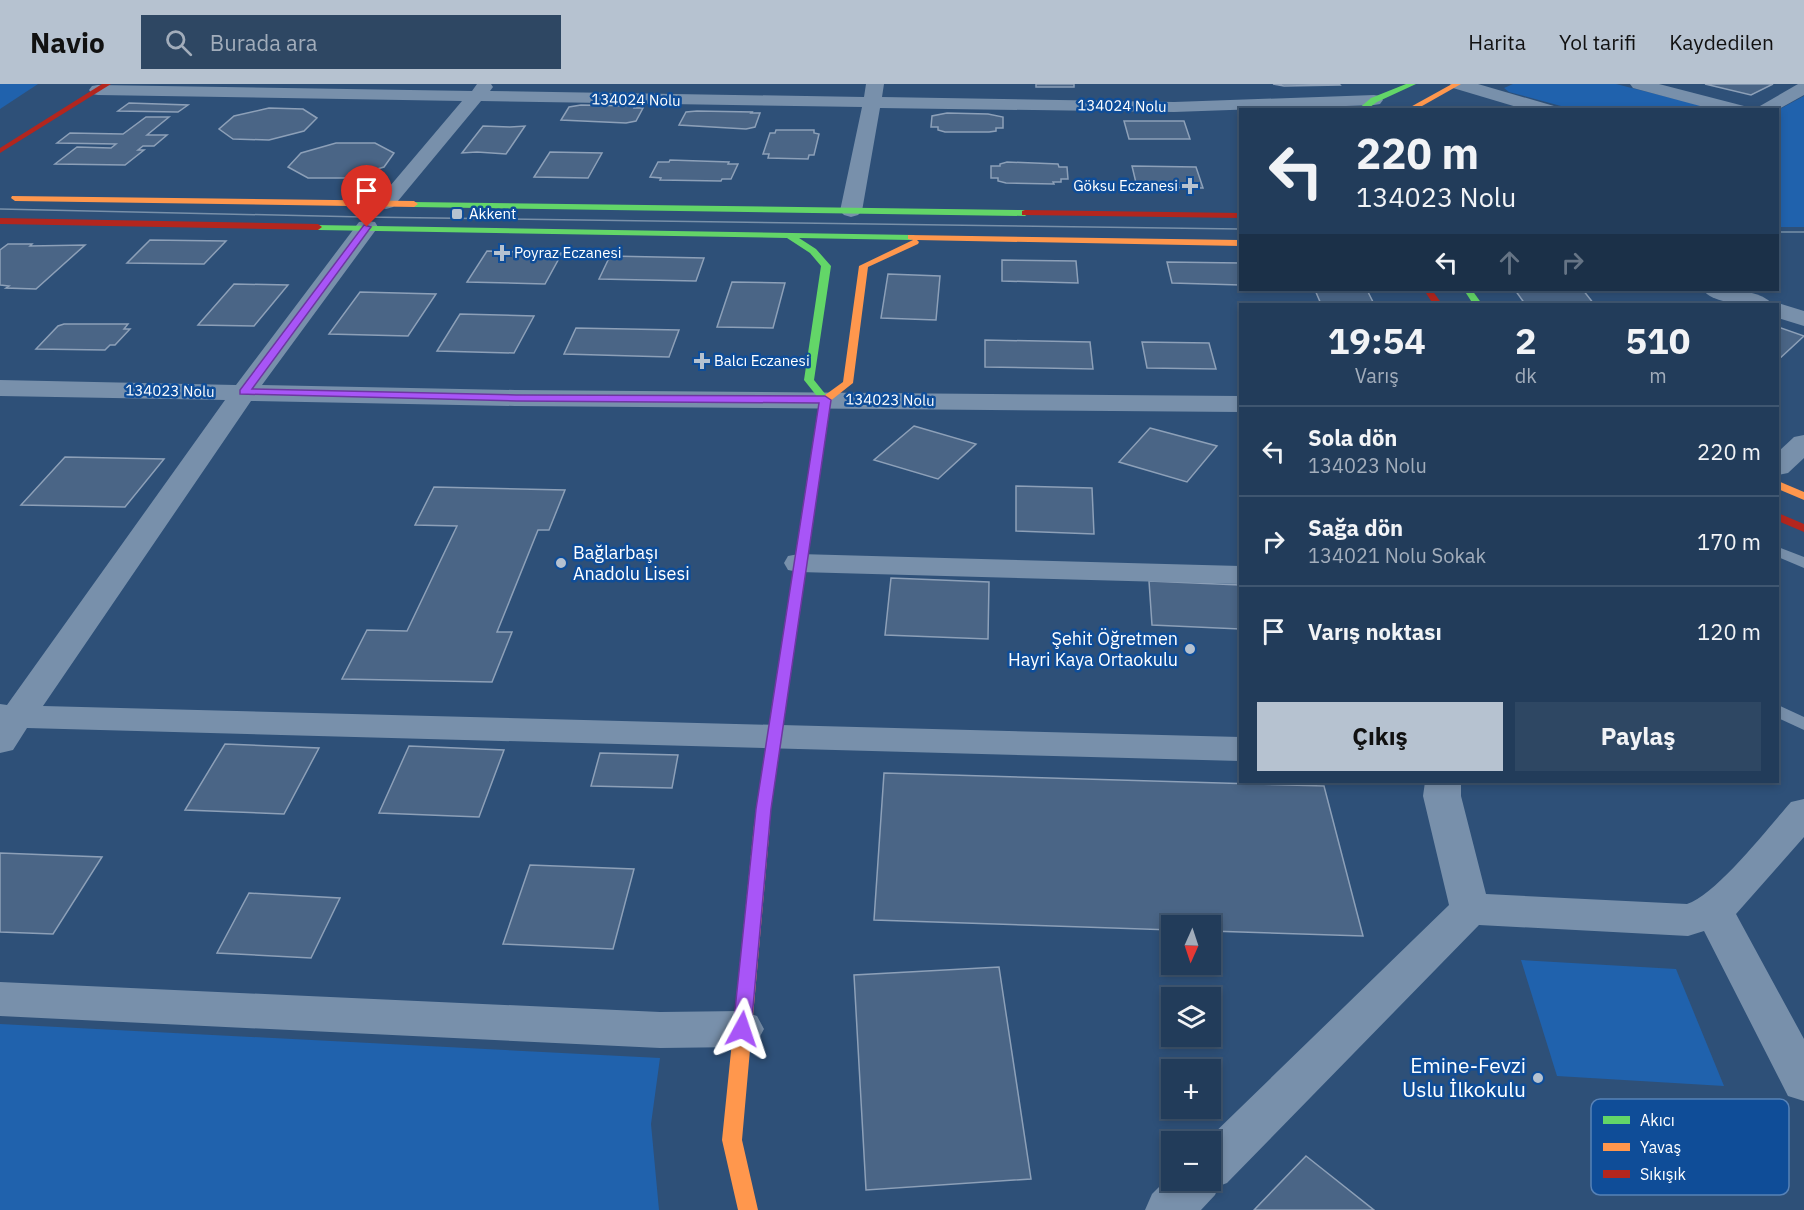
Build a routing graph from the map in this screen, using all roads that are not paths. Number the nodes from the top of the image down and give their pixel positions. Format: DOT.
graph roads {
  1 [pos="1116,84"];
  2 [pos="1412,84"];
  3 [pos="1457,84"];
  4 [pos="1639,84"];
  5 [pos="103,87"];
  6 [pos="1804,88"];
  7 [pos="481,91"];
  8 [pos="873,93"];
  9 [pos="1367,105"];
  10 [pos="1120,106"];
  11 [pos="1325,106"];
  12 [pos="1174,107"];
  13 [pos="1412,108"];
  14 [pos="1541,108"];
  15 [pos="1730,108"];
  16 [pos="1766,108"];
  17 [pos="1239,112"];
  18 [pos="0,151"];
  19 [pos="16,187"];
  20 [pos="0,198"];
  21 [pos="45,198"];
  22 [pos="386,203"];
  23 [pos="851,211"];
  24 [pos="1239,216"];
  25 [pos="2,221"];
  26 [pos="367,227"];
  27 [pos="789,236"];
  28 [pos="927,238"];
  29 [pos="1239,243"];
  30 [pos="1718,291"];
  31 [pos="1757,303"];
  32 [pos="1779,310"];
  33 [pos="1804,319"];
  34 [pos="0,388"];
  35 [pos="244,392"];
  36 [pos="825,400"];
  37 [pos="1239,404"];
  38 [pos="1804,443"];
  39 [pos="1779,466"];
  40 [pos="1779,485"];
  41 [pos="1804,495"];
  42 [pos="1779,517"];
  43 [pos="1804,528"];
  44 [pos="1779,552"];
  45 [pos="799,563"];
  46 [pos="1804,563"];
  47 [pos="1239,575"];
  48 [pos="1779,712"];
  49 [pos="6,724"];
  50 [pos="1804,724"];
  51 [pos="774,738"];
  52 [pos="1239,749"];
  53 [pos="1443,783"];
  54 [pos="1804,812"];
  55 [pos="1470,909"];
  56 [pos="1714,911"];
  57 [pos="0,999"];
  58 [pos="742,1029"];
  59 [pos="1804,1081"];
  60 [pos="1221,1157"];
  61 [pos="1187,1191"];
  62 [pos="748,1210"];
  63 [pos="1169,1210"];
  1 -- 10 [label="street"];
  2 -- 9 [label="main road"];
  3 -- 13 [label="main road"];
  3 -- 14 [label="street"];
  4 -- 15 [label="street"];
  5 -- 7 [label="street, 134024 Nolu"];
  5 -- 18 [label="main road"];
  6 -- 16 [label="street"];
  7 -- 8 [label="street, 134024 Nolu"];
  7 -- 22 [label="street"];
  8 -- 10 [label="street, 134024 Nolu"];
  8 -- 23 [label="street"];
  9 -- 11 [label="street, 134024 Nolu"];
  10 -- 12 [label="street, 134024 Nolu"];
  11 -- 12 [label="street, 134024 Nolu"];
  12 -- 17 [label="street, 134024 Nolu"];
  19 -- 21 [label="main road"];
  20 -- 21 [label="main road"];
  21 -- 22 [label="main road"];
  22 -- 23 [label="main road"];
  23 -- 24 [label="main road"];
  25 -- 26 [label="main road"];
  26 -- 27 [label="main road"];
  26 -- 35 [label="street"];
  27 -- 28 [label="main road"];
  27 -- 36 [label="main road"];
  28 -- 29 [label="main road"];
  28 -- 36 [label="main road"];
  30 -- 31 [label="street"];
  32 -- 33 [label="street"];
  34 -- 35 [label="street, 134023 Nolu"];
  35 -- 36 [label="street, 134023 Nolu"];
  35 -- 49 [label="street"];
  36 -- 37 [label="street, 134023 Nolu"];
  36 -- 45 [label="main road"];
  38 -- 39 [label="street"];
  40 -- 41 [label="main road"];
  42 -- 43 [label="main road"];
  44 -- 46 [label="lane"];
  45 -- 47 [label="street"];
  45 -- 51 [label="main road"];
  48 -- 50 [label="lane"];
  49 -- 51 [label="street"];
  51 -- 52 [label="street"];
  51 -- 58 [label="main road"];
  53 -- 55 [label="street"];
  54 -- 56 [label="street"];
  55 -- 56 [label="street"];
  55 -- 60 [label="street"];
  56 -- 59 [label="street"];
  57 -- 58 [label="street"];
  58 -- 62 [label="main road"];
  61 -- 63 [label="street"];
}
